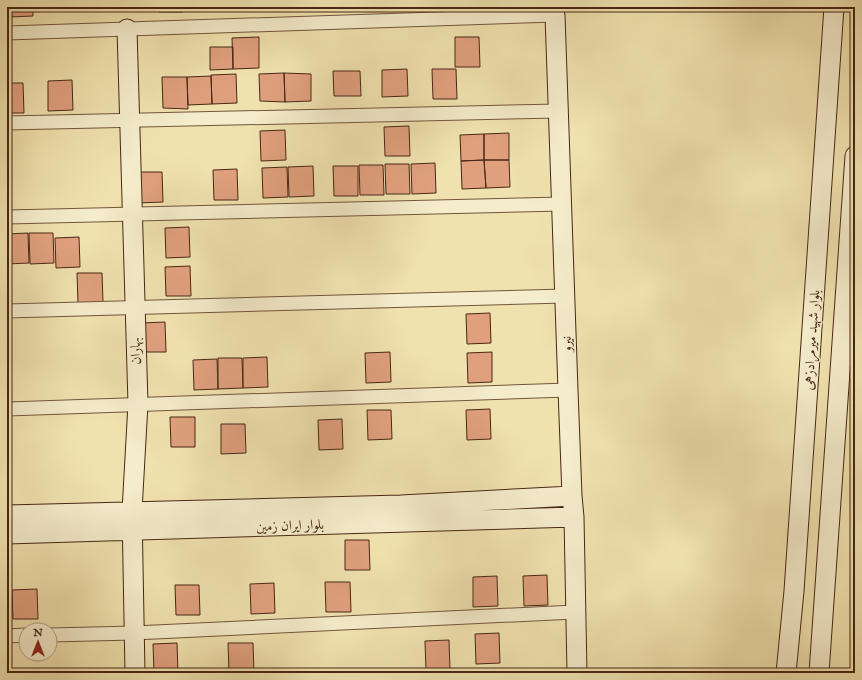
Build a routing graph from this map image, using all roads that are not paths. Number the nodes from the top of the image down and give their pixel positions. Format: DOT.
graph roads {
  1 [pos="834,7"];
  2 [pos="555,15"];
  3 [pos="127,29"];
  4 [pos="7,33"];
  5 [pos="558,111"];
  6 [pos="130,120"];
  7 [pos="7,123"];
  8 [pos="855,156"];
  9 [pos="562,204"];
  10 [pos="133,215"];
  11 [pos="7,217"];
  12 [pos="565,296"];
  13 [pos="135,308"];
  14 [pos="7,311"];
  15 [pos="568,390"];
  16 [pos="138,404"];
  17 [pos="7,409"];
  18 [pos="572,496"];
  19 [pos="132,511"];
  20 [pos="7,515"];
  21 [pos="574,517"];
  22 [pos="132,531"];
  23 [pos="7,534"];
  24 [pos="575,612"];
  25 [pos="134,633"];
  26 [pos="18,635"];
  27 [pos="58,635"];
  28 [pos="7,636"];
  29 [pos="135,673"];
  30 [pos="577,673"];
  31 [pos="786,673"];
  32 [pos="820,673"];
  1 -- 31 [label="street, بلوار شهید میرمرادزهی"];
  2 -- 3 [label="street"];
  2 -- 5 [label="street, نیرو"];
  3 -- 4 [label="street"];
  3 -- 6 [label="street, بهاران"];
  5 -- 6 [label="street"];
  5 -- 9 [label="street, نیرو"];
  6 -- 7 [label="street"];
  6 -- 10 [label="street, بهاران"];
  8 -- 32 [label="street"];
  9 -- 10 [label="street"];
  9 -- 12 [label="street, نیرو"];
  10 -- 11 [label="street"];
  10 -- 13 [label="street, بهاران"];
  12 -- 13 [label="street"];
  12 -- 15 [label="street, نیرو"];
  13 -- 14 [label="street"];
  13 -- 16 [label="street, بهاران"];
  15 -- 16 [label="street"];
  15 -- 18 [label="street, نیرو"];
  16 -- 17 [label="street"];
  16 -- 19 [label="street, بهاران"];
  18 -- 19 [label="street, بلوار ایران زمین"];
  18 -- 21 [label="street, نیرو"];
  19 -- 20 [label="street, بلوار ایران زمین"];
  19 -- 22 [label="street, بهاران"];
  21 -- 22 [label="street, بلوار ایران زمین"];
  21 -- 24 [label="street, نیرو"];
  22 -- 23 [label="street, بلوار ایران زمین"];
  22 -- 25 [label="street, بهاران"];
  24 -- 25 [label="street"];
  24 -- 30 [label="street, نیرو"];
  25 -- 27 [label="street"];
  25 -- 29 [label="street, بهاران"];
  26 -- 28 [label="street"];
}
